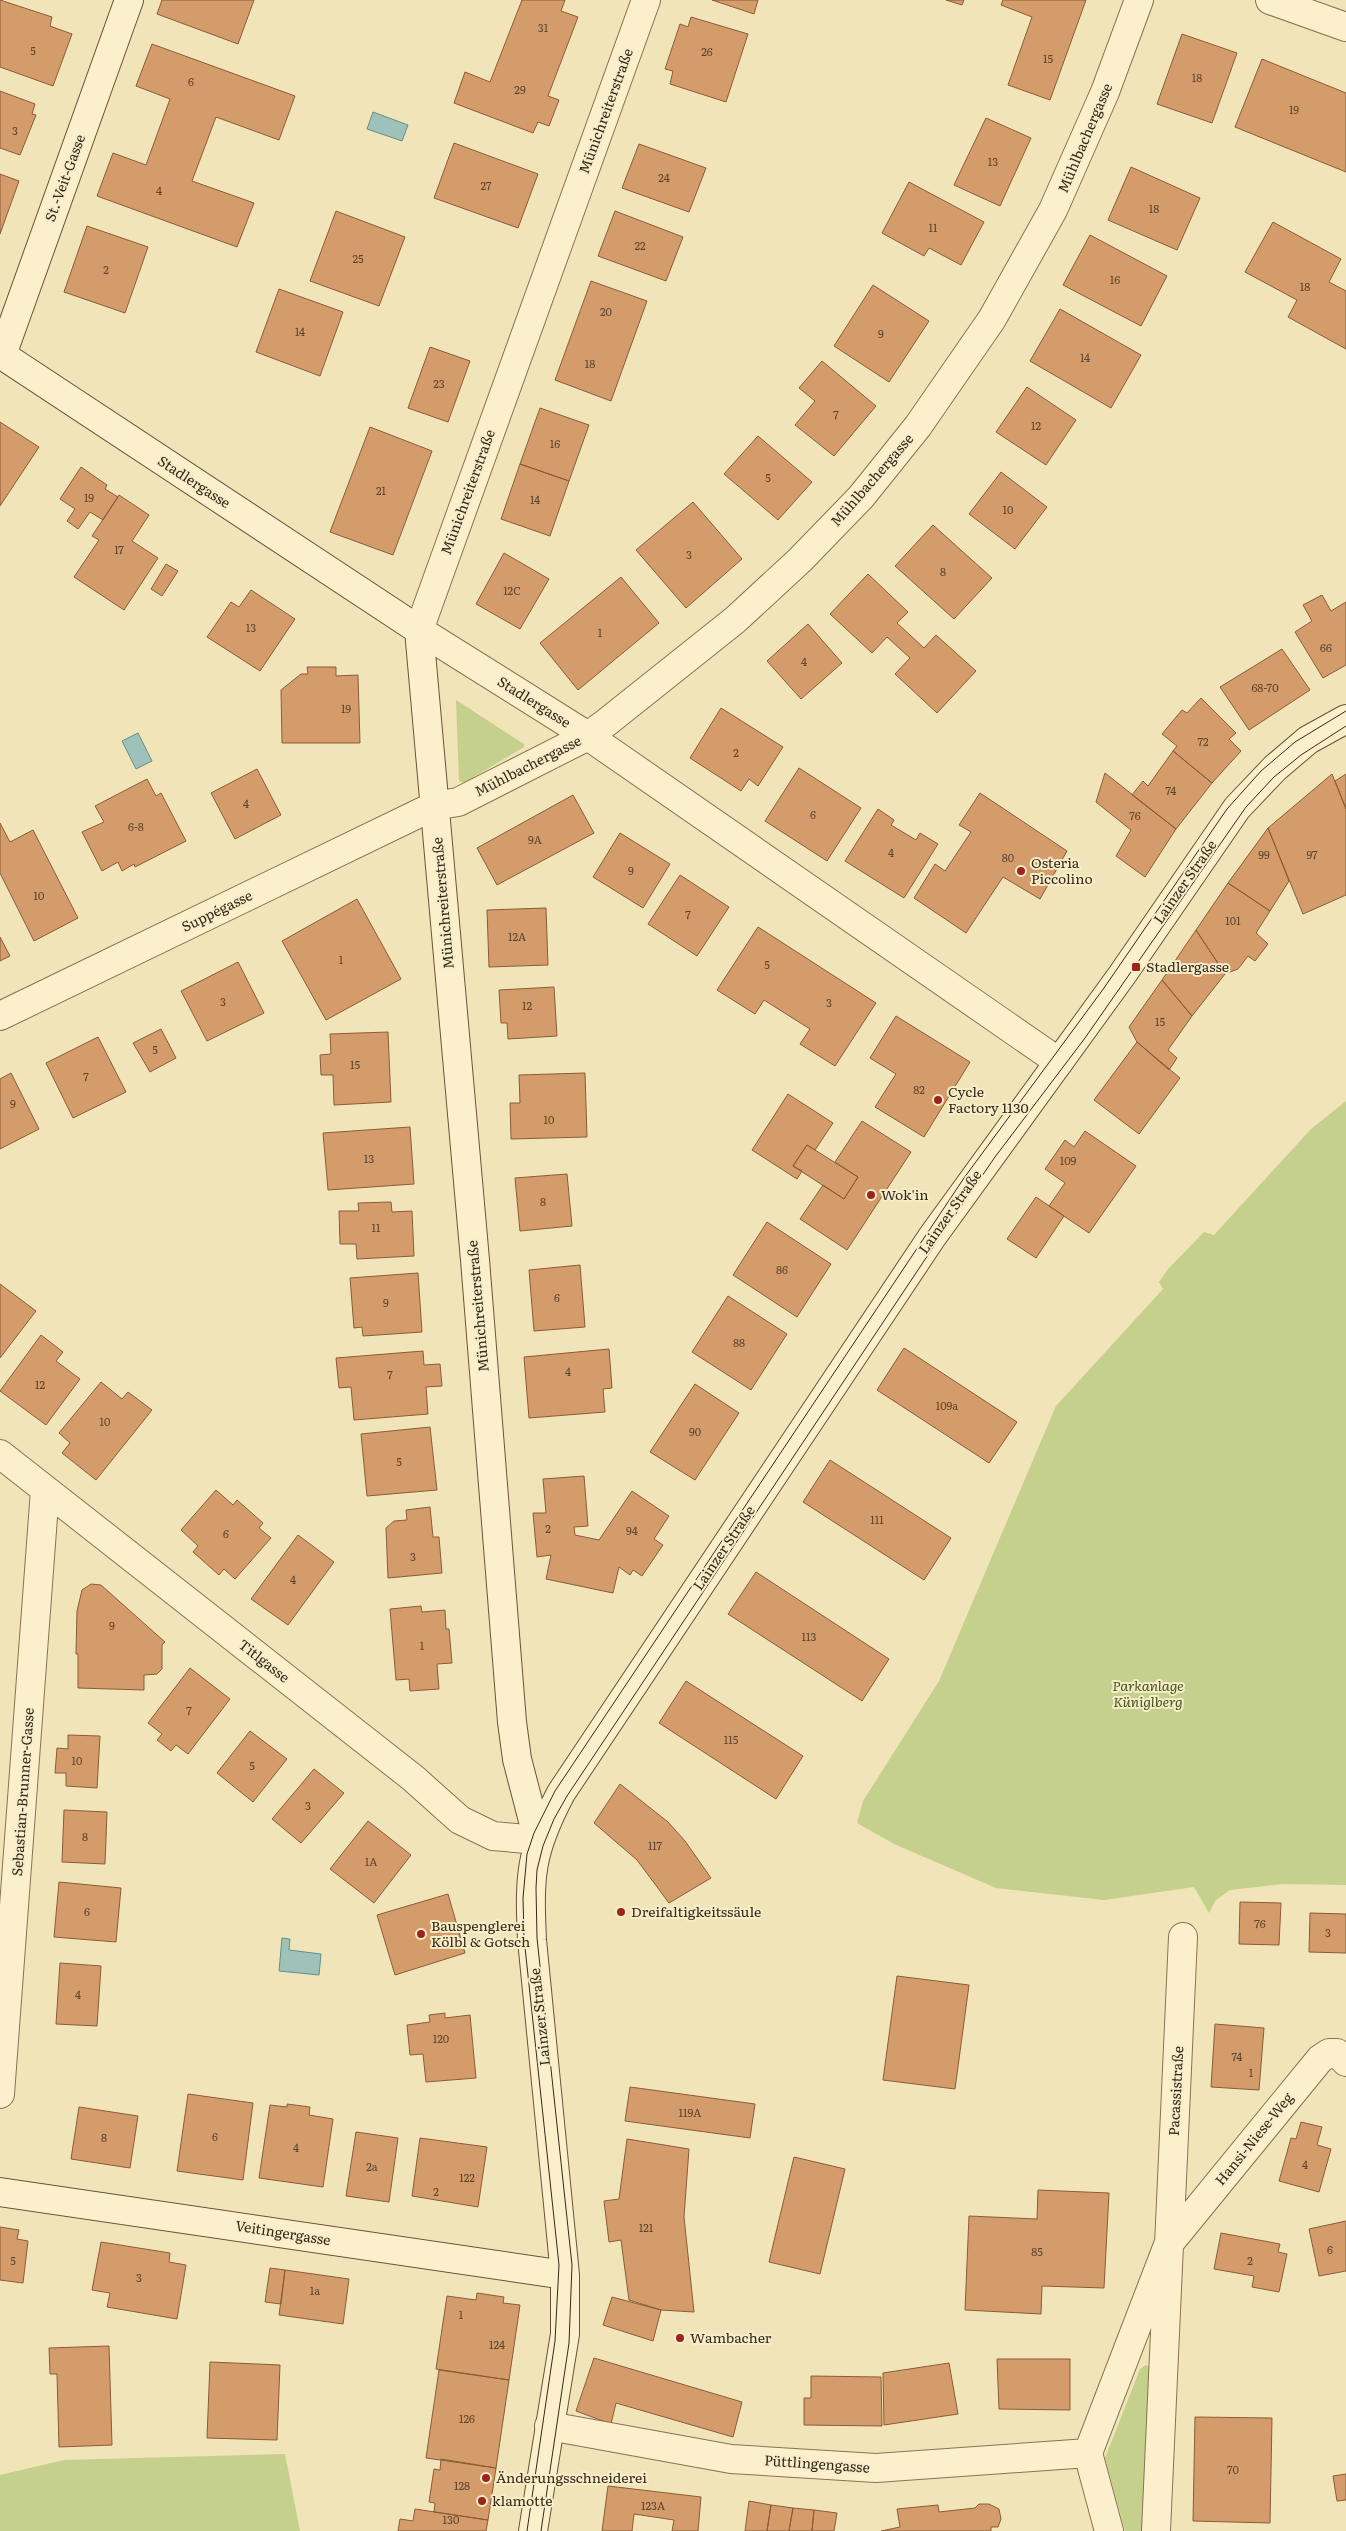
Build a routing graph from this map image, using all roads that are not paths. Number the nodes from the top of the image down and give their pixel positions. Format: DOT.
graph roads {
  1 [pos="129,0"];
  2 [pos="646,0"];
  3 [pos="1139,0"];
  4 [pos="1270,0"];
  5 [pos="1346,27"];
  6 [pos="1,355"];
  7 [pos="419,630"];
  8 [pos="1346,719"];
  9 [pos="588,736"];
  10 [pos="434,806"];
  11 [pos="0,1016"];
  12 [pos="1059,1062"];
  13 [pos="0,1454"];
  14 [pos="45,1490"];
  15 [pos="538,1840"];
  16 [pos="1183,1937"];
  17 [pos="1346,2062"];
  18 [pos="0,2094"];
  19 [pos="0,2192"];
  20 [pos="1168,2245"];
  21 [pos="565,2275"];
  22 [pos="549,2426"];
  23 [pos="1088,2453"];
  24 [pos="533,2531"];
  25 [pos="1110,2531"];
  26 [pos="1156,2531"];
  1 -- 6 [label="street, St.-Veit-Gasse"];
  2 -- 7 [label="street, Münichreiterstraße"];
  3 -- 9 [label="street, Mühlbachergasse"];
  4 -- 5 [label="street"];
  6 -- 7 [label="street, Stadlergasse"];
  7 -- 9 [label="street, Stadlergasse"];
  7 -- 10 [label="street, Münichreiterstraße"];
  8 -- 12 [label="street, Lainzer Straße"];
  9 -- 10 [label="street, Mühlbachergasse"];
  9 -- 12 [label="street, Stadlergasse"];
  10 -- 11 [label="street, Suppégasse"];
  10 -- 15 [label="street, Münichreiterstraße"];
  12 -- 15 [label="street, Lainzer Straße"];
  13 -- 14 [label="street, Titlgasse"];
  14 -- 15 [label="street, Titlgasse"];
  14 -- 18 [label="street, Sebastian-Brunner-Gasse"];
  15 -- 21 [label="street, Lainzer Straße"];
  16 -- 20 [label="street, Pacassistraße"];
  17 -- 20 [label="street, Hansi-Niese-Weg"];
  19 -- 21 [label="street, Veitingergasse"];
  20 -- 23 [label="street, Pacassistraße"];
  20 -- 26 [label="street, Pacassistraße"];
  21 -- 22 [label="street, Lainzer Straße"];
  22 -- 23 [label="street, Püttlingengasse"];
  22 -- 24 [label="street, Lainzer Straße"];
  23 -- 25 [label="street"];
}
